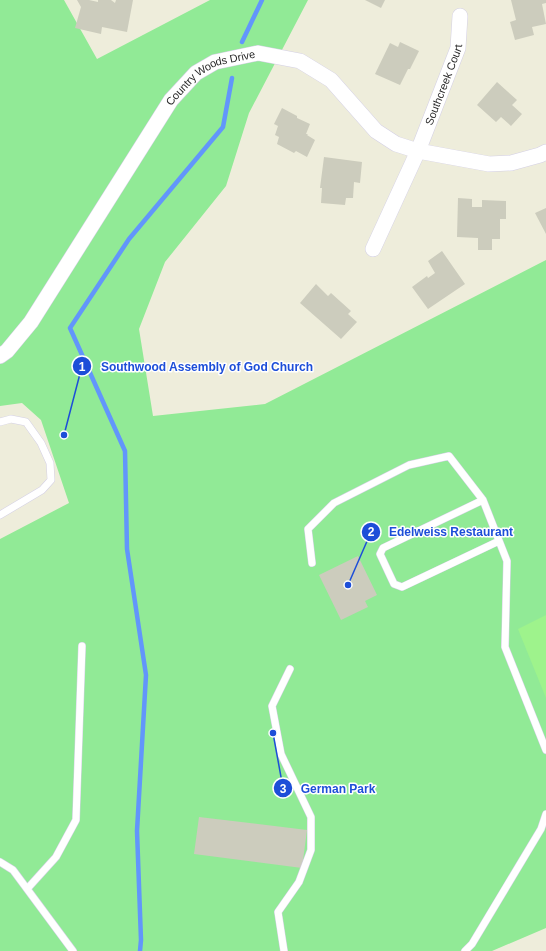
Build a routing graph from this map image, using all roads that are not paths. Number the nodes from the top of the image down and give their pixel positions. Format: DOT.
graph roads {
  1 [pos="460,16"];
  2 [pos="418,151"];
  3 [pos="546,152"];
  4 [pos="373,249"];
  5 [pos="0,356"];
  6 [pos="0,422"];
  7 [pos="483,500"];
  8 [pos="0,515"];
  9 [pos="499,541"];
  10 [pos="312,563"];
  11 [pos="82,646"];
  12 [pos="290,669"];
  13 [pos="546,750"];
  14 [pos="546,814"];
  15 [pos="0,862"];
  16 [pos="26,889"];
  17 [pos="73,951"];
  18 [pos="284,951"];
  19 [pos="464,951"];
  1 -- 2 [label="street, Southcreek Court"];
  2 -- 3 [label="street, Country Woods Drive"];
  2 -- 4 [label="street, Southcreek Court"];
  2 -- 5 [label="street, Country Woods Drive"];
  6 -- 8 [label="lane"];
  7 -- 9 [label="lane"];
  7 -- 9 [label="lane"];
  7 -- 10 [label="lane"];
  9 -- 13 [label="lane"];
  11 -- 16 [label="lane"];
  12 -- 18 [label="lane"];
  14 -- 19 [label="lane"];
  15 -- 16 [label="lane"];
  16 -- 17 [label="lane"];
}
